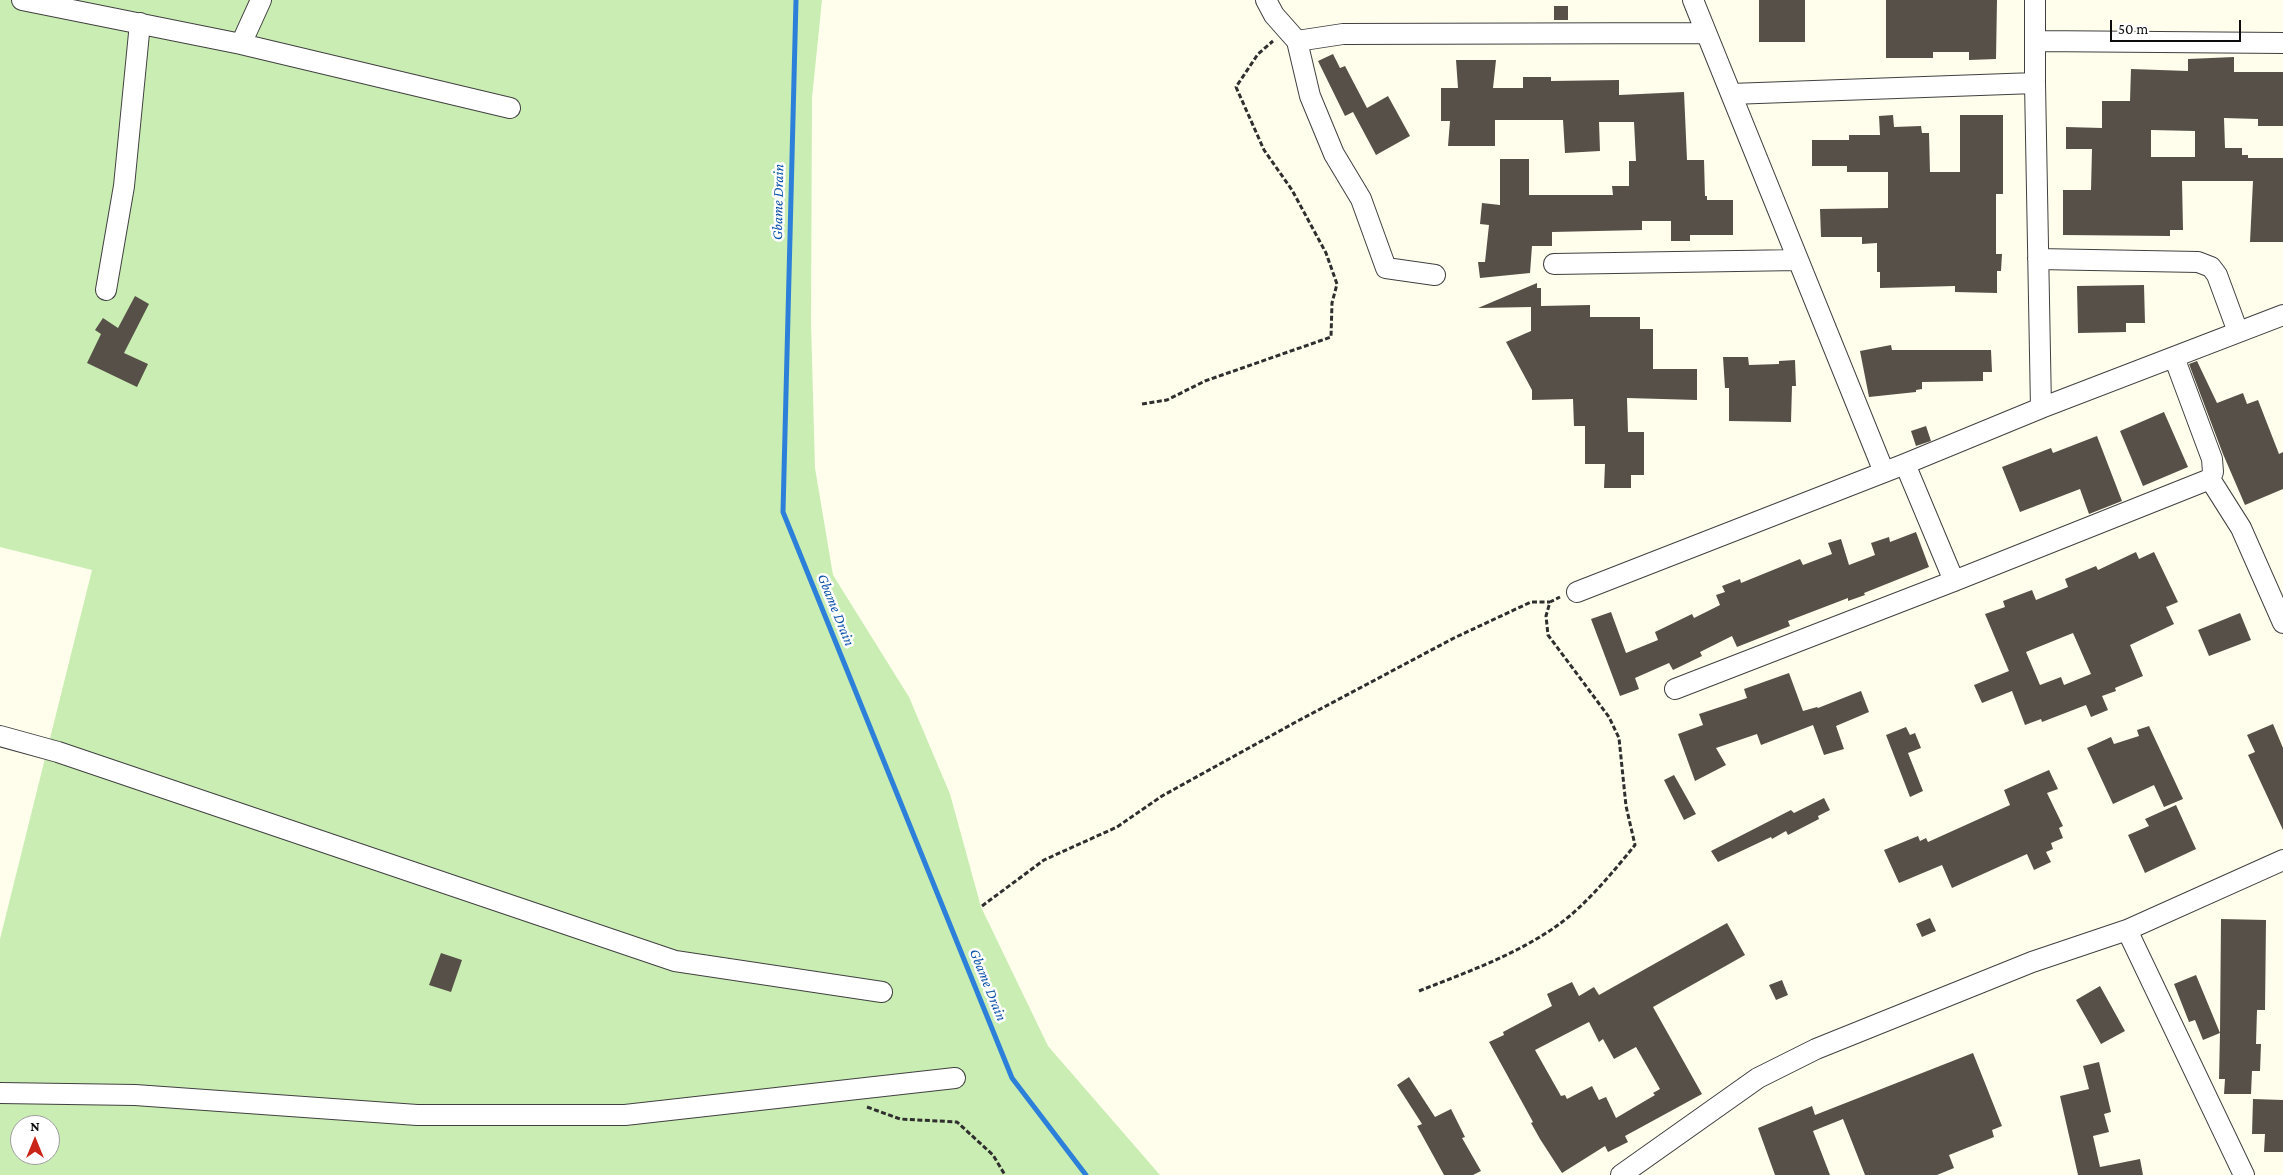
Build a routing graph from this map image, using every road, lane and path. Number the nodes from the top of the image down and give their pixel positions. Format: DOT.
graph roads {
  1 [pos="22,0"];
  2 [pos="261,0"];
  3 [pos="1266,0"];
  4 [pos="1693,0"];
  5 [pos="2035,0"];
  6 [pos="140,23"];
  7 [pos="1706,33"];
  8 [pos="1292,35"];
  9 [pos="2034,41"];
  10 [pos="2283,43"];
  11 [pos="241,44"];
  12 [pos="2034,83"];
  13 [pos="1731,94"];
  14 [pos="510,108"];
  15 [pos="2038,259"];
  16 [pos="1798,260"];
  17 [pos="1554,264"];
  18 [pos="1435,275"];
  19 [pos="106,290"];
  20 [pos="2283,315"];
  21 [pos="2238,332"];
  22 [pos="2174,357"];
  23 [pos="1142,404"];
  24 [pos="2041,408"];
  25 [pos="1905,464"];
  26 [pos="1884,472"];
  27 [pos="2210,479"];
  28 [pos="1954,581"];
  29 [pos="1577,592"];
  30 [pos="1550,602"];
  31 [pos="2283,623"];
  32 [pos="1676,689"];
  33 [pos="0,736"];
  34 [pos="2283,860"];
  35 [pos="982,906"];
  36 [pos="2127,930"];
  37 [pos="1419,991"];
  38 [pos="882,992"];
  39 [pos="955,1078"];
  40 [pos="0,1093"];
  41 [pos="860,1104"];
  42 [pos="1005,1175"];
  43 [pos="1621,1175"];
  44 [pos="2244,1175"];
  1 -- 6 [label="street"];
  2 -- 11 [label="street"];
  3 -- 8 [label="street"];
  4 -- 7 [label="street"];
  5 -- 9 [label="street"];
  6 -- 11 [label="street"];
  6 -- 19 [label="street"];
  7 -- 8 [label="street"];
  7 -- 13 [label="street"];
  8 -- 18 [label="street"];
  8 -- 23 [label="path"];
  9 -- 10 [label="street"];
  9 -- 12 [label="street"];
  11 -- 14 [label="street"];
  12 -- 13 [label="street"];
  12 -- 15 [label="street"];
  13 -- 16 [label="street"];
  15 -- 21 [label="street"];
  15 -- 24 [label="street"];
  16 -- 17 [label="street"];
  16 -- 26 [label="street"];
  20 -- 21 [label="street"];
  21 -- 22 [label="street"];
  22 -- 24 [label="street"];
  22 -- 27 [label="street"];
  24 -- 25 [label="street"];
  25 -- 26 [label="street"];
  25 -- 28 [label="street"];
  26 -- 29 [label="street"];
  27 -- 28 [label="street"];
  27 -- 31 [label="street"];
  28 -- 32 [label="street"];
  29 -- 30 [label="path"];
  30 -- 35 [label="path"];
  30 -- 37 [label="path"];
  33 -- 38 [label="street"];
  34 -- 36 [label="street"];
  36 -- 43 [label="street"];
  36 -- 44 [label="street"];
  39 -- 40 [label="street"];
  41 -- 42 [label="path"];
}
